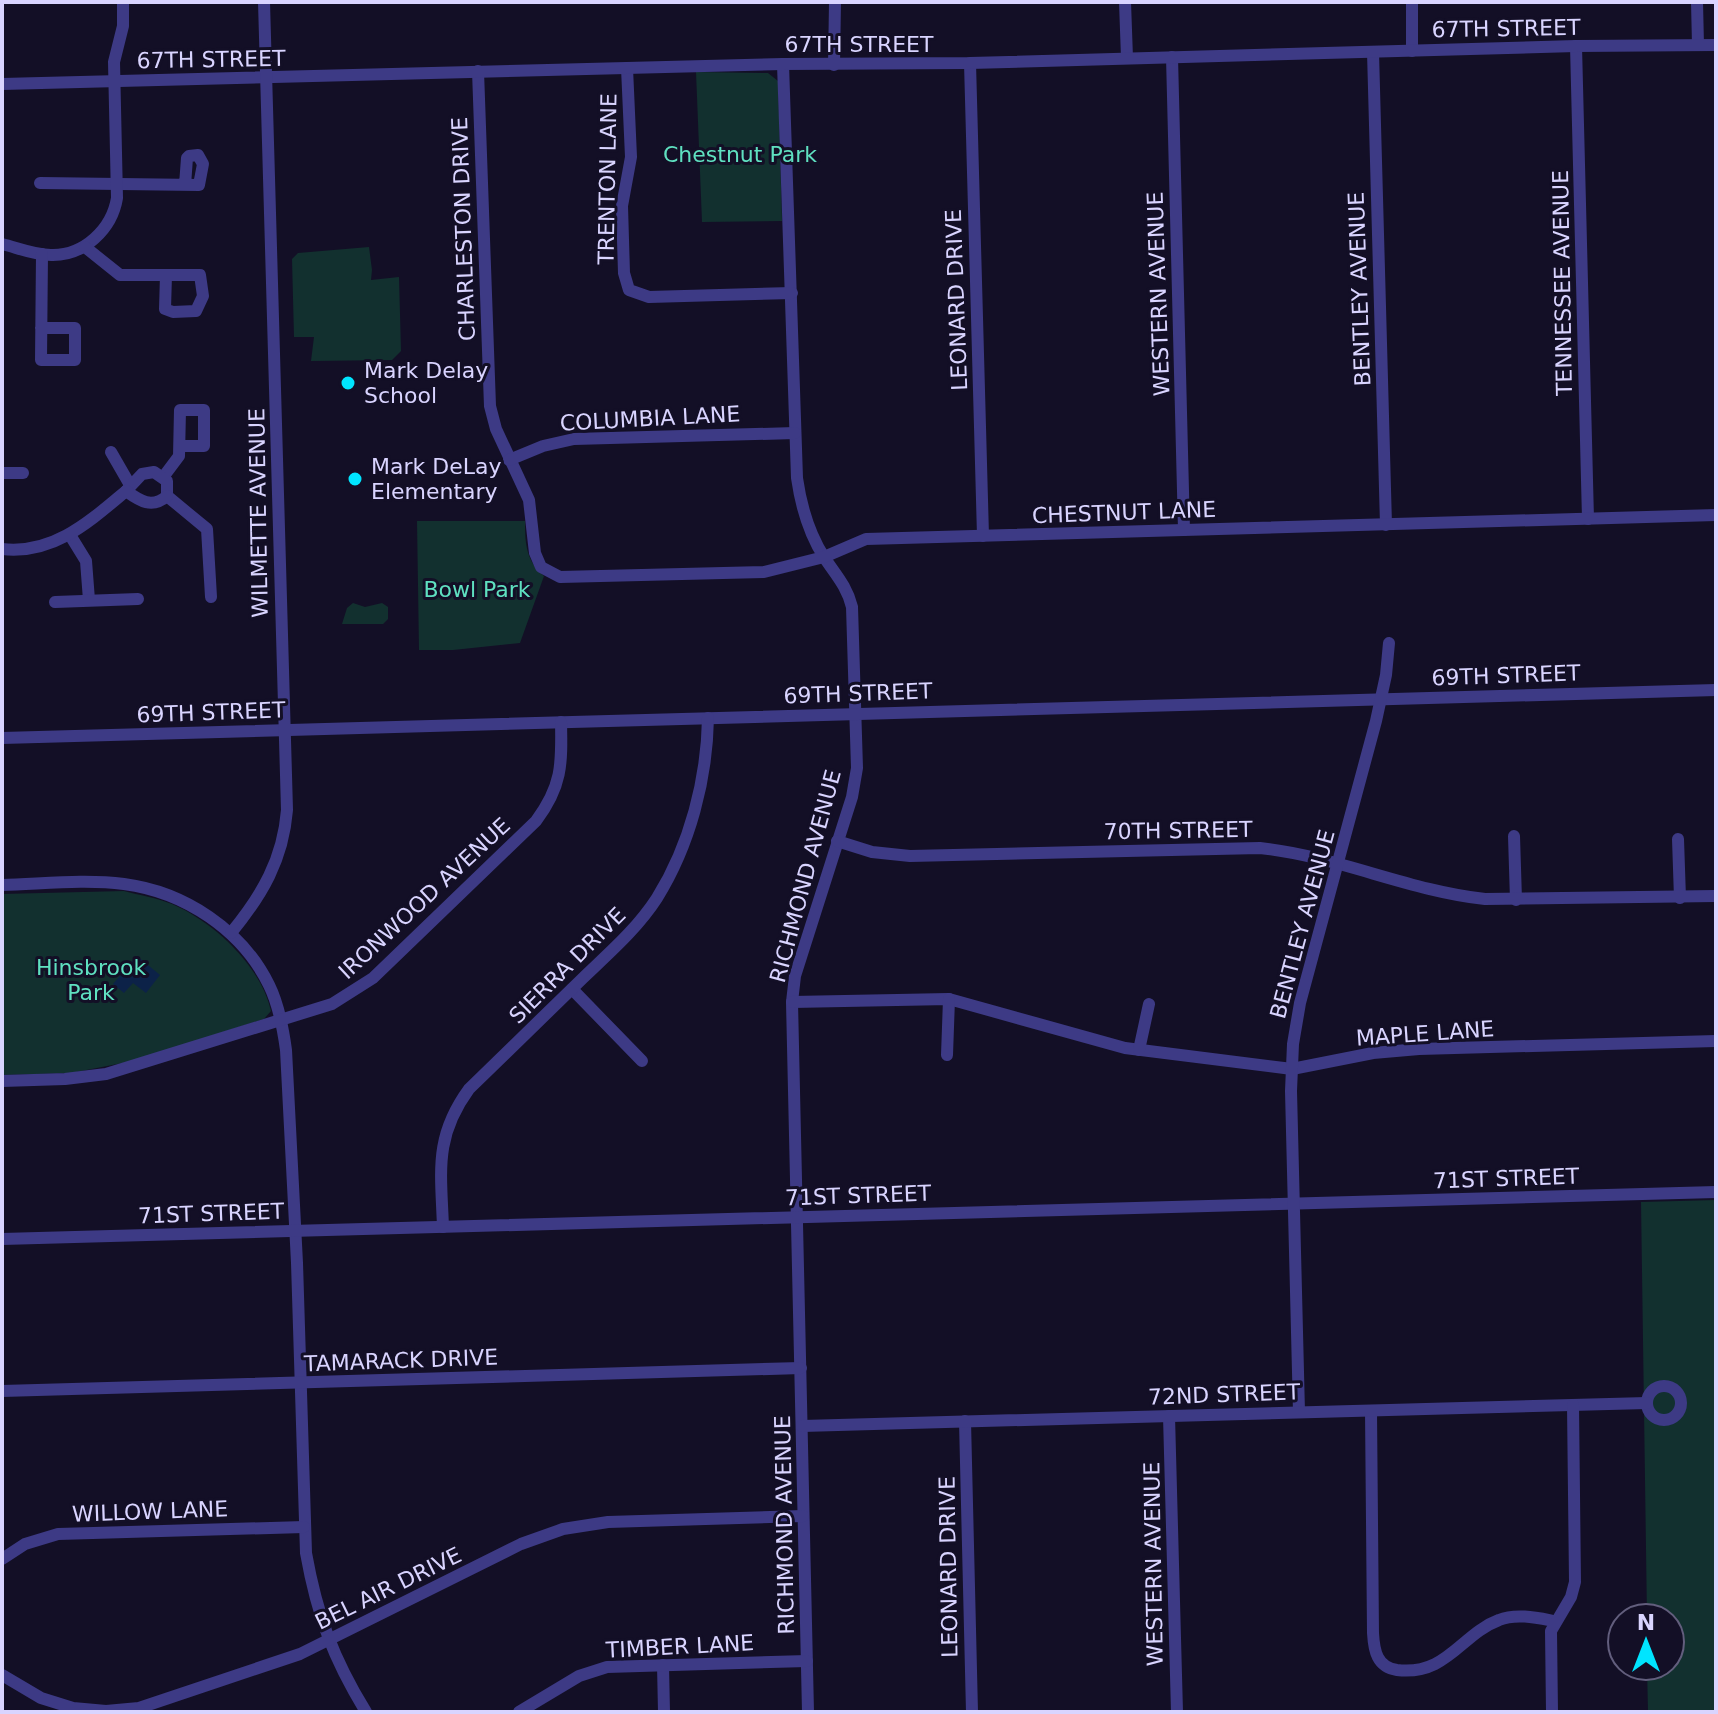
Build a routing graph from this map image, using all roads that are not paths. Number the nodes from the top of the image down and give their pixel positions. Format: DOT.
graph roads {
  1 [pos="123,2"];
  2 [pos="264,2"];
  3 [pos="835,2"];
  4 [pos="1125,2"];
  5 [pos="1412,2"];
  6 [pos="1697,2"];
  7 [pos="1698,45"];
  8 [pos="1716,45"];
  9 [pos="1576,46"];
  10 [pos="1412,51"];
  11 [pos="1373,52"];
  12 [pos="1172,57"];
  13 [pos="1127,58"];
  14 [pos="970,63"];
  15 [pos="783,64"];
  16 [pos="834,65"];
  17 [pos="627,68"];
  18 [pos="478,71"];
  19 [pos="266,78"];
  20 [pos="114,81"];
  21 [pos="2,84"];
  22 [pos="40,183"];
  23 [pos="185,185"];
  24 [pos="117,186"];
  25 [pos="2,244"];
  26 [pos="85,247"];
  27 [pos="42,254"];
  28 [pos="166,275"];
  29 [pos="792,293"];
  30 [pos="41,328"];
  31 [pos="795,433"];
  32 [pos="181,446"];
  33 [pos="111,452"];
  34 [pos="509,460"];
  35 [pos="2,473"];
  36 [pos="23,473"];
  37 [pos="164,476"];
  38 [pos="128,488"];
  39 [pos="167,496"];
  40 [pos="1716,515"];
  41 [pos="1588,519"];
  42 [pos="1386,525"];
  43 [pos="1184,530"];
  44 [pos="70,535"];
  45 [pos="983,536"];
  46 [pos="2,549"];
  47 [pos="824,557"];
  48 [pos="541,567"];
  49 [pos="211,597"];
  50 [pos="138,599"];
  51 [pos="89,600"];
  52 [pos="55,602"];
  53 [pos="1389,643"];
  54 [pos="1716,690"];
  55 [pos="1381,699"];
  56 [pos="856,713"];
  57 [pos="708,718"];
  58 [pos="561,722"];
  59 [pos="285,730"];
  60 [pos="2,738"];
  61 [pos="1514,836"];
  62 [pos="1678,839"];
  63 [pos="837,841"];
  64 [pos="1338,863"];
  65 [pos="2,885"];
  66 [pos="1716,896"];
  67 [pos="1680,898"];
  68 [pos="1516,900"];
  69 [pos="231,933"];
  70 [pos="572,989"];
  71 [pos="949,999"];
  72 [pos="792,1002"];
  73 [pos="1149,1004"];
  74 [pos="282,1020"];
  75 [pos="1716,1041"];
  76 [pos="1139,1050"];
  77 [pos="947,1055"];
  78 [pos="642,1061"];
  79 [pos="1292,1069"];
  80 [pos="2,1081"];
  81 [pos="1716,1192"];
  82 [pos="1294,1204"];
  83 [pos="798,1217"];
  84 [pos="443,1227"];
  85 [pos="296,1231"];
  86 [pos="2,1239"];
  87 [pos="801,1368"];
  88 [pos="300,1382"];
  89 [pos="2,1391"];
  90 [pos="1647,1403"];
  91 [pos="1573,1405"];
  92 [pos="1371,1411"];
  93 [pos="1299,1412"];
  94 [pos="1169,1416"];
  95 [pos="965,1421"];
  96 [pos="802,1426"];
  97 [pos="803,1516"];
  98 [pos="304,1527"];
  99 [pos="2,1559"];
  100 [pos="1554,1621"];
  101 [pos="327,1641"];
  102 [pos="807,1661"];
  103 [pos="663,1665"];
  104 [pos="2,1675"];
  105 [pos="366,1712"];
  106 [pos="519,1712"];
  107 [pos="664,1712"];
  108 [pos="808,1712"];
  109 [pos="972,1712"];
  110 [pos="1177,1712"];
  111 [pos="1552,1712"];
  1 -- 20 [label="street"];
  2 -- 19 [label="street, WILMETTE AVENUE"];
  3 -- 16 [label="street"];
  4 -- 13 [label="street"];
  5 -- 10 [label="street"];
  6 -- 7 [label="street"];
  7 -- 8 [label="street, 67TH STREET"];
  7 -- 9 [label="street, 67TH STREET"];
  9 -- 10 [label="street, 67TH STREET"];
  9 -- 41 [label="street, TENNESSEE AVENUE"];
  10 -- 11 [label="street, 67TH STREET"];
  11 -- 12 [label="street, 67TH STREET"];
  11 -- 42 [label="street, BENTLEY AVENUE"];
  12 -- 13 [label="street, 67TH STREET"];
  12 -- 43 [label="street, WESTERN AVENUE"];
  13 -- 14 [label="street, 67TH STREET"];
  14 -- 16 [label="street, 67TH STREET"];
  14 -- 45 [label="street, LEONARD DRIVE"];
  15 -- 16 [label="street, 67TH STREET"];
  15 -- 17 [label="street, 67TH STREET"];
  15 -- 29 [label="street, RICHMOND AVENUE"];
  17 -- 18 [label="street, 67TH STREET"];
  17 -- 29 [label="street, TRENTON LANE"];
  18 -- 19 [label="street, 67TH STREET"];
  18 -- 34 [label="street, CHARLESTON DRIVE"];
  19 -- 20 [label="street, 67TH STREET"];
  19 -- 59 [label="street, WILMETTE AVENUE"];
  20 -- 21 [label="street, 67TH STREET"];
  20 -- 24 [label="street"];
  22 -- 24 [label="street"];
  23 -- 24 [label="street"];
  24 -- 26 [label="street"];
  25 -- 27 [label="street"];
  26 -- 27 [label="street"];
  26 -- 28 [label="street"];
  27 -- 30 [label="street"];
  29 -- 31 [label="street, RICHMOND AVENUE"];
  31 -- 34 [label="street, COLUMBIA LANE"];
  31 -- 47 [label="street, RICHMOND AVENUE"];
  32 -- 37 [label="street"];
  33 -- 38 [label="street"];
  34 -- 48 [label="street, CHARLESTON DRIVE"];
  35 -- 36 [label="street"];
  37 -- 38 [label="street"];
  37 -- 39 [label="street"];
  38 -- 39 [label="street"];
  38 -- 44 [label="street"];
  39 -- 49 [label="street"];
  40 -- 41 [label="street, CHESTNUT LANE"];
  41 -- 42 [label="street, CHESTNUT LANE"];
  42 -- 43 [label="street, CHESTNUT LANE"];
  43 -- 45 [label="street, CHESTNUT LANE"];
  44 -- 46 [label="street"];
  44 -- 51 [label="street"];
  45 -- 47 [label="street, CHESTNUT LANE"];
  47 -- 48 [label="street, CHESTNUT LANE"];
  47 -- 56 [label="street, RICHMOND AVENUE"];
  50 -- 51 [label="street"];
  51 -- 52 [label="street"];
  53 -- 55 [label="street, BENTLEY AVENUE"];
  54 -- 55 [label="street, 69TH STREET"];
  55 -- 56 [label="street, 69TH STREET"];
  55 -- 64 [label="street, BENTLEY AVENUE"];
  56 -- 57 [label="street, 69TH STREET"];
  56 -- 63 [label="street, RICHMOND AVENUE"];
  57 -- 58 [label="street, 69TH STREET"];
  57 -- 70 [label="street, SIERRA DRIVE"];
  58 -- 59 [label="street, 69TH STREET"];
  58 -- 74 [label="street, IRONWOOD AVENUE"];
  59 -- 60 [label="street, 69TH STREET"];
  59 -- 69 [label="street, WILMETTE AVENUE"];
  61 -- 68 [label="street"];
  62 -- 67 [label="street"];
  63 -- 64 [label="street, 70TH STREET"];
  63 -- 72 [label="street, RICHMOND AVENUE"];
  64 -- 68 [label="street, 70TH STREET"];
  64 -- 79 [label="street, BENTLEY AVENUE"];
  65 -- 69 [label="street"];
  66 -- 67 [label="street, 70TH STREET"];
  67 -- 68 [label="street, 70TH STREET"];
  69 -- 74 [label="street"];
  70 -- 78 [label="street"];
  70 -- 84 [label="street, SIERRA DRIVE"];
  71 -- 72 [label="street, MAPLE LANE"];
  71 -- 76 [label="street, MAPLE LANE"];
  71 -- 77 [label="street"];
  72 -- 83 [label="street, RICHMOND AVENUE"];
  73 -- 76 [label="street"];
  74 -- 80 [label="street, IRONWOOD AVENUE"];
  74 -- 85 [label="street"];
  75 -- 79 [label="street, MAPLE LANE"];
  76 -- 79 [label="street, MAPLE LANE"];
  79 -- 82 [label="street, BENTLEY AVENUE"];
  81 -- 82 [label="street, 71ST STREET"];
  82 -- 83 [label="street, 71ST STREET"];
  82 -- 93 [label="street, BENTLEY AVENUE"];
  83 -- 84 [label="street, 71ST STREET"];
  83 -- 87 [label="street, RICHMOND AVENUE"];
  84 -- 85 [label="street, 71ST STREET"];
  85 -- 86 [label="street, 71ST STREET"];
  85 -- 88 [label="street"];
  87 -- 88 [label="street, TAMARACK DRIVE"];
  87 -- 96 [label="street, RICHMOND AVENUE"];
  88 -- 89 [label="street, TAMARACK DRIVE"];
  88 -- 98 [label="street"];
  90 -- 91 [label="street, 72ND STREET"];
  91 -- 92 [label="street, 72ND STREET"];
  91 -- 100 [label="street"];
  92 -- 93 [label="street, 72ND STREET"];
  92 -- 100 [label="street"];
  93 -- 94 [label="street, 72ND STREET"];
  94 -- 95 [label="street, 72ND STREET"];
  94 -- 110 [label="street, WESTERN AVENUE"];
  95 -- 96 [label="street, 72ND STREET"];
  95 -- 109 [label="street, LEONARD DRIVE"];
  96 -- 97 [label="street, RICHMOND AVENUE"];
  97 -- 101 [label="street, BEL AIR DRIVE"];
  97 -- 102 [label="street, RICHMOND AVENUE"];
  98 -- 99 [label="street, WILLOW LANE"];
  98 -- 101 [label="street"];
  100 -- 111 [label="street"];
  101 -- 104 [label="street, BEL AIR DRIVE"];
  101 -- 105 [label="street"];
  102 -- 103 [label="street, TIMBER LANE"];
  102 -- 108 [label="street, RICHMOND AVENUE"];
  103 -- 106 [label="street, TIMBER LANE"];
  103 -- 107 [label="street"];
}
